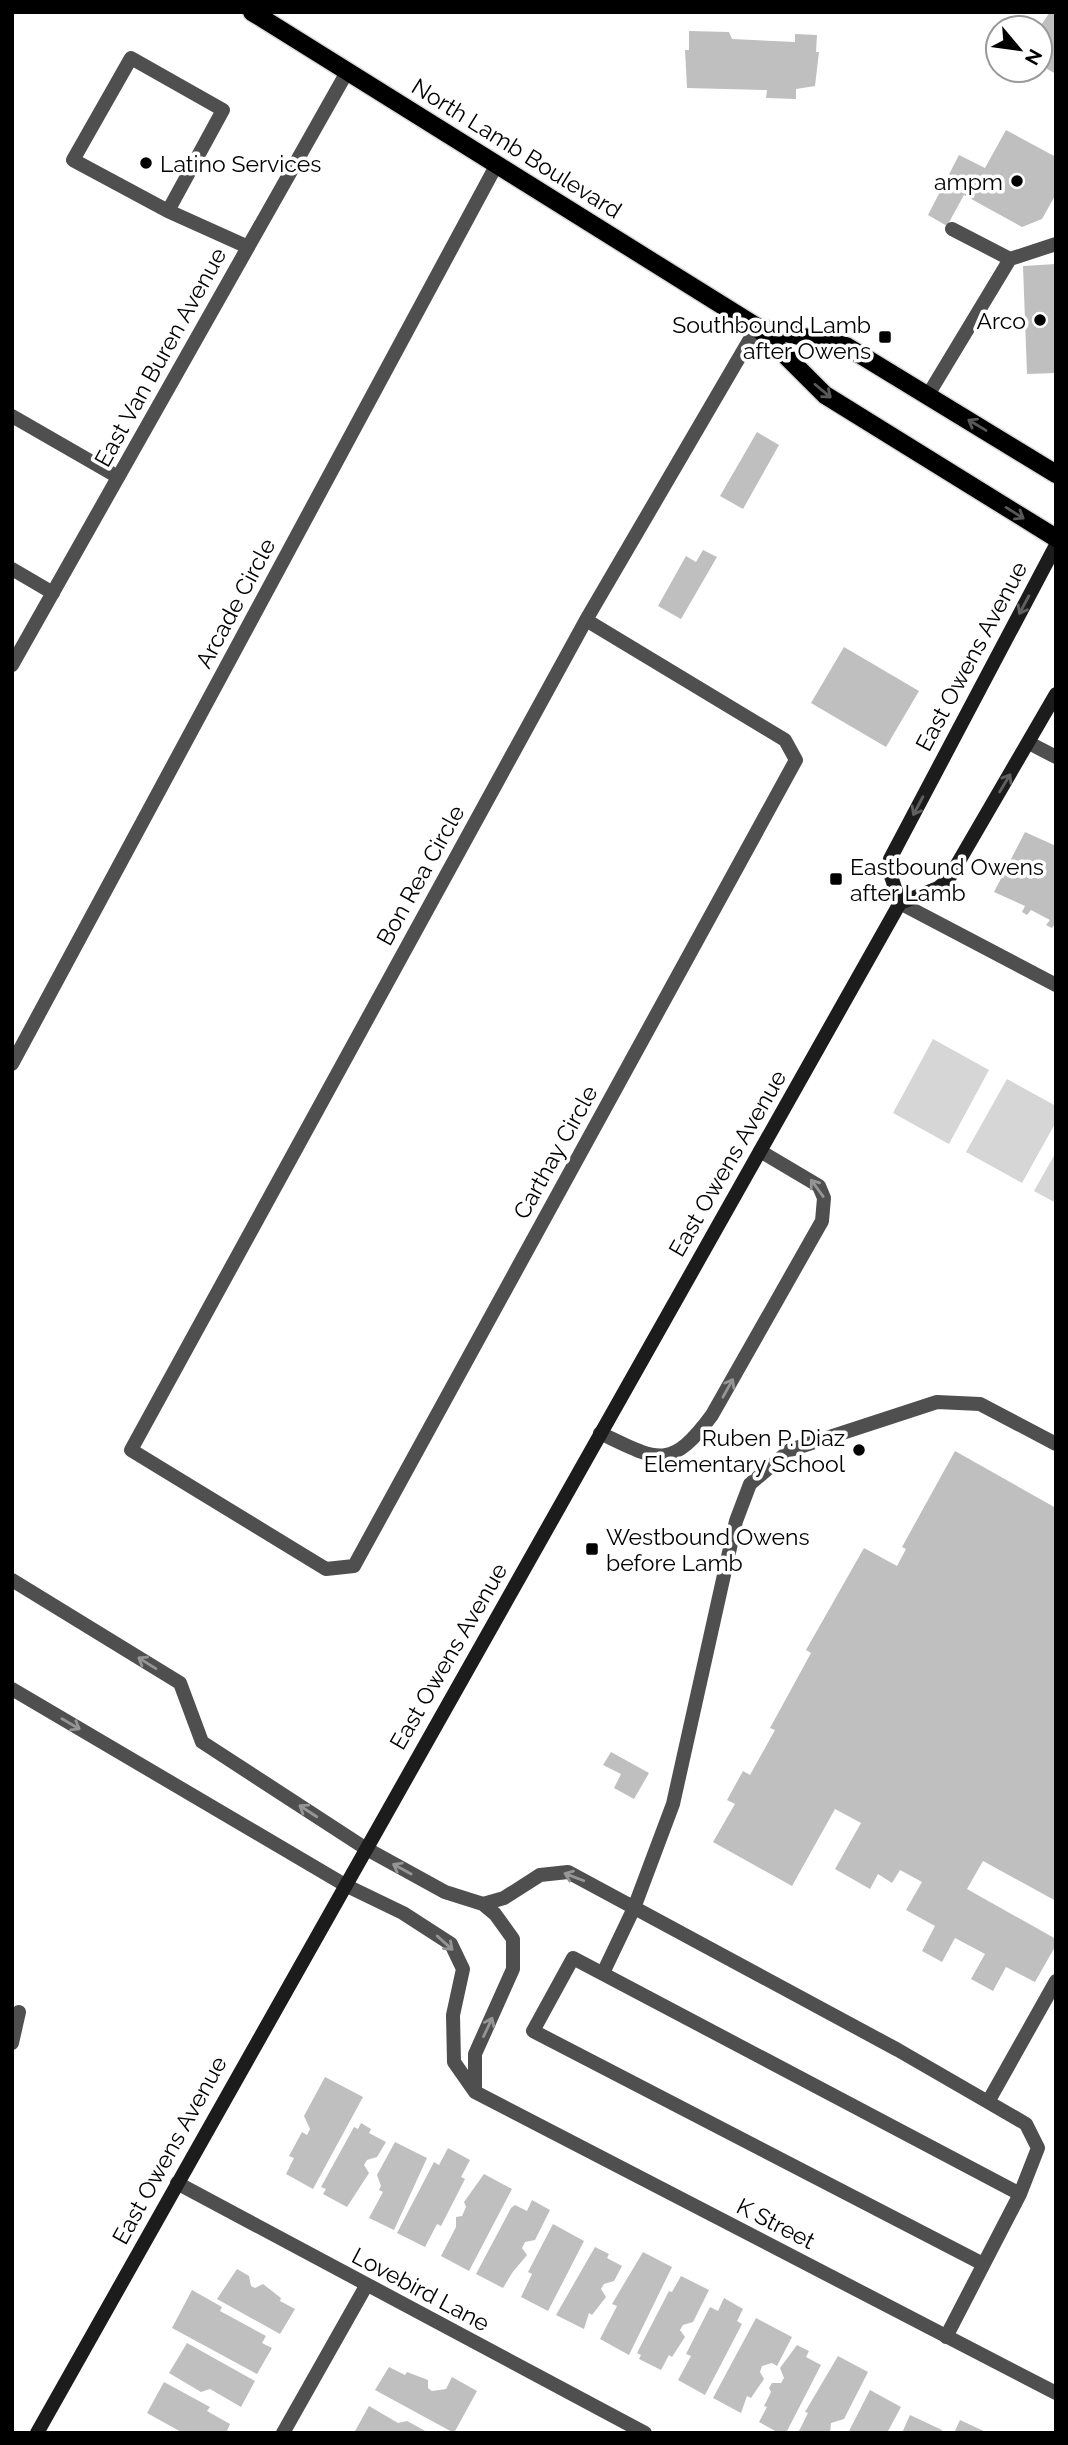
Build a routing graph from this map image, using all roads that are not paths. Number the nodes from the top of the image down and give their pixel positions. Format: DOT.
graph roads {
  1 [pos="251,12"];
  2 [pos="347,72"];
  3 [pos="497,164"];
  4 [pos="168,211"];
  5 [pos="952,229"];
  6 [pos="1056,244"];
  7 [pos="248,247"];
  8 [pos="1010,259"];
  9 [pos="757,327"];
  10 [pos="928,395"];
  11 [pos="12,415"];
  12 [pos="1056,474"];
  13 [pos="118,477"];
  14 [pos="1056,538"];
  15 [pos="1056,545"];
  16 [pos="12,569"];
  17 [pos="53,593"];
  18 [pos="586,620"];
  19 [pos="12,665"];
  20 [pos="1056,694"];
  21 [pos="1029,743"];
  22 [pos="1056,757"];
  23 [pos="900,903"];
  24 [pos="1056,985"];
  25 [pos="12,1064"];
  26 [pos="760,1151"];
  27 [pos="600,1433"];
  28 [pos="1056,1444"];
  29 [pos="131,1450"];
  30 [pos="12,1580"];
  31 [pos="12,1689"];
  32 [pos="365,1848"];
  33 [pos="345,1885"];
  34 [pos="483,1904"];
  35 [pos="634,1908"];
  36 [pos="603,1973"];
  37 [pos="1056,1981"];
  38 [pos="19,2012"];
  39 [pos="12,2043"];
  40 [pos="475,2092"];
  41 [pos="988,2102"];
  42 [pos="177,2183"];
  43 [pos="1020,2194"];
  44 [pos="983,2263"];
  45 [pos="366,2286"];
  46 [pos="946,2336"];
  47 [pos="1056,2393"];
  48 [pos="37,2433"];
  49 [pos="284,2433"];
  50 [pos="646,2433"];
  1 -- 2 [label="main road, North Lamb Boulevard"];
  2 -- 3 [label="main road, North Lamb Boulevard"];
  2 -- 7 [label="street, East Van Buren Avenue"];
  3 -- 9 [label="main road, North Lamb Boulevard"];
  3 -- 25 [label="street, Arcade Circle"];
  4 -- 4 [label="street"];
  4 -- 7 [label="street"];
  5 -- 8 [label="street"];
  6 -- 8 [label="street"];
  7 -- 13 [label="street, East Van Buren Avenue"];
  8 -- 10 [label="street"];
  9 -- 10 [label="main road, North Lamb Boulevard"];
  9 -- 14 [label="main road, North Lamb Boulevard, one-way"];
  9 -- 18 [label="street, Bon Rea Circle"];
  12 -- 10 [label="main road, North Lamb Boulevard, one-way"];
  11 -- 13 [label="street"];
  13 -- 17 [label="street, East Van Buren Avenue"];
  15 -- 23 [label="main road, East Owens Avenue, one-way"];
  16 -- 17 [label="street"];
  17 -- 19 [label="street, East Van Buren Avenue"];
  18 -- 29 [label="street, Bon Rea Circle"];
  18 -- 29 [label="street, Carthay Circle"];
  20 -- 21 [label="main road"];
  21 -- 22 [label="street"];
  23 -- 21 [label="main road, one-way"];
  23 -- 24 [label="street"];
  23 -- 26 [label="main road, East Owens Avenue"];
  26 -- 27 [label="main road, East Owens Avenue"];
  27 -- 26 [label="street, one-way"];
  27 -- 32 [label="main road, East Owens Avenue"];
  28 -- 35 [label="street"];
  32 -- 30 [label="street, one-way"];
  31 -- 33 [label="street, K Street, one-way"];
  32 -- 33 [label="main road, East Owens Avenue"];
  34 -- 32 [label="street, one-way"];
  33 -- 40 [label="street, K Street, one-way"];
  33 -- 42 [label="main road, East Owens Avenue"];
  35 -- 34 [label="street, one-way"];
  40 -- 34 [label="street, one-way"];
  35 -- 36 [label="street"];
  35 -- 41 [label="street"];
  36 -- 43 [label="street"];
  36 -- 44 [label="street"];
  37 -- 41 [label="street"];
  38 -- 39 [label="street"];
  40 -- 46 [label="street, K Street"];
  41 -- 43 [label="street"];
  42 -- 45 [label="street, Lovebird Lane"];
  42 -- 48 [label="main road, East Owens Avenue"];
  43 -- 44 [label="street"];
  44 -- 46 [label="street"];
  45 -- 49 [label="street"];
  45 -- 50 [label="street, Lovebird Lane"];
  46 -- 47 [label="street, K Street"];
}
